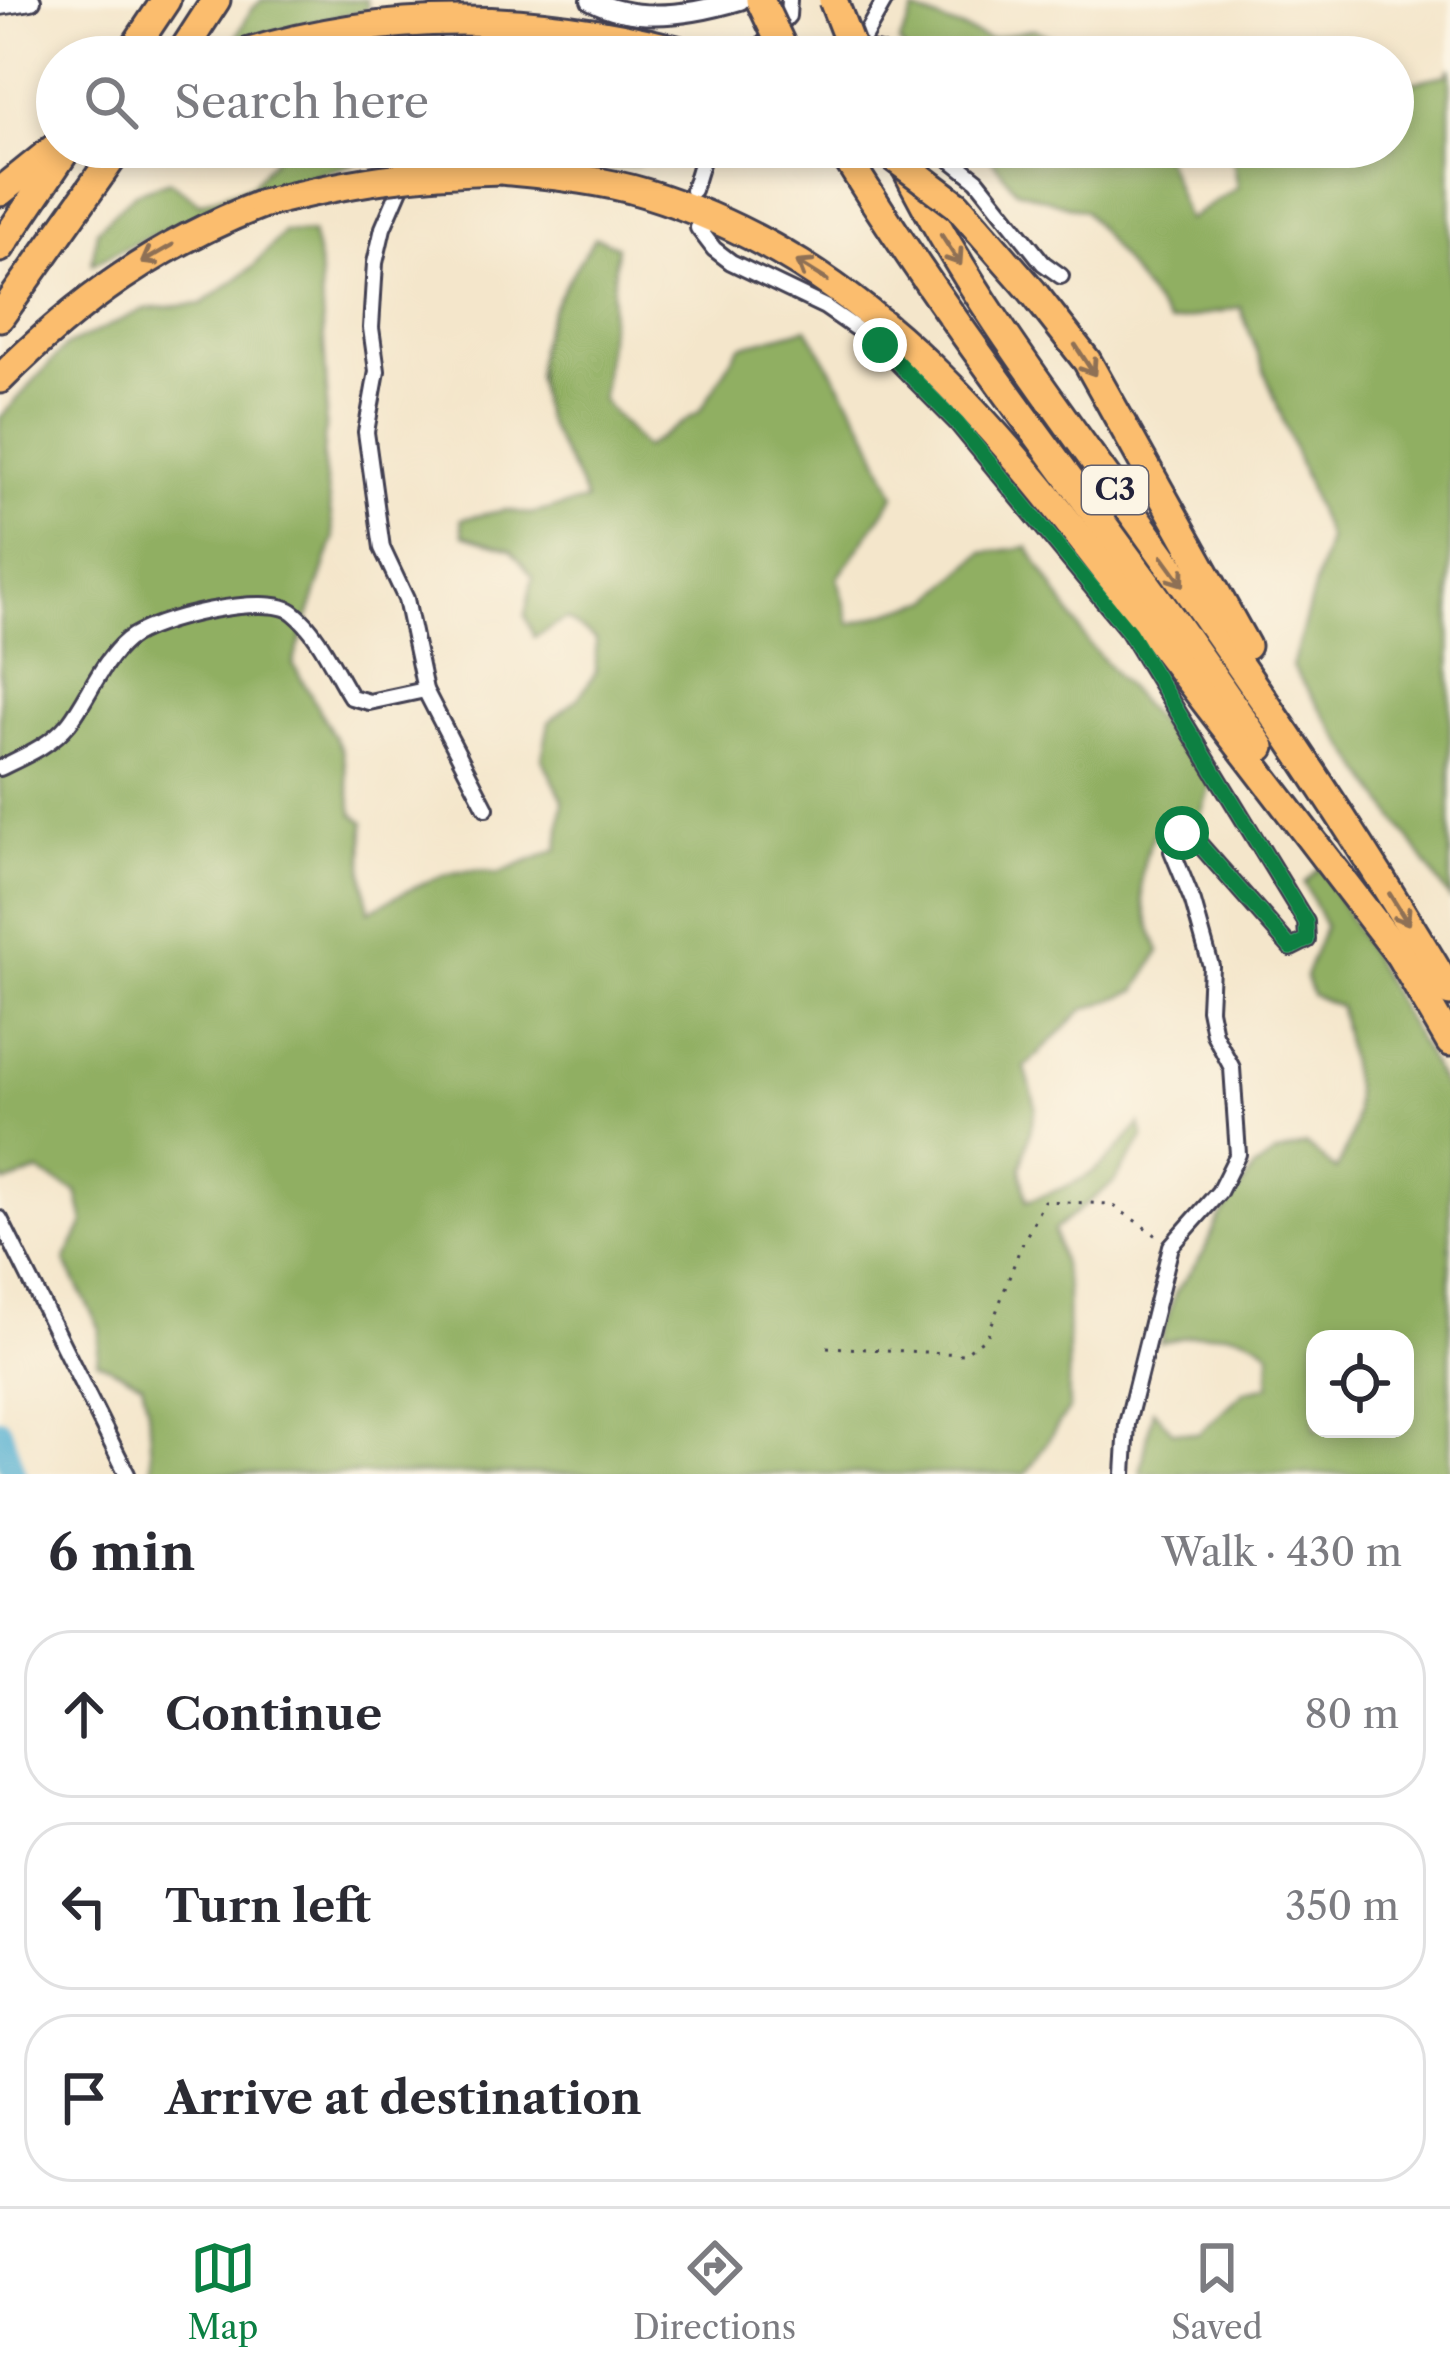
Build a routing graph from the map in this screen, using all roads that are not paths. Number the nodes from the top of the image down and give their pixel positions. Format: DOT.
graph roads {
  1 [pos="31,0"];
  2 [pos="166,0"];
  3 [pos="216,0"];
  4 [pos="451,0"];
  5 [pos="591,0"];
  6 [pos="740,0"];
  7 [pos="760,0"];
  8 [pos="790,0"];
  9 [pos="833,0"];
  10 [pos="885,0"];
  11 [pos="0,5"];
  12 [pos="142,36"];
  13 [pos="193,36"];
  14 [pos="314,36"];
  15 [pos="449,36"];
  16 [pos="613,36"];
  17 [pos="770,36"];
  18 [pos="777,36"];
  19 [pos="848,36"];
  20 [pos="865,36"];
  21 [pos="37,168"];
  22 [pos="51,168"];
  23 [pos="106,168"];
  24 [pos="409,168"];
  25 [pos="700,168"];
  26 [pos="853,168"];
  27 [pos="906,168"];
  28 [pos="908,168"];
  29 [pos="961,168"];
  30 [pos="693,190"];
  31 [pos="0,192"];
  32 [pos="698,228"];
  33 [pos="0,248"];
  34 [pos="1060,276"];
  35 [pos="8,307"];
  36 [pos="0,379"];
  37 [pos="425,690"];
  38 [pos="0,768"];
  39 [pos="486,808"];
  40 [pos="1346,826"];
  41 [pos="1405,962"];
  42 [pos="1450,992"];
  43 [pos="1450,1042"];
  44 [pos="0,1219"];
  45 [pos="127,1474"];
  46 [pos="1124,1474"];
  1 -- 11 [label="street"];
  2 -- 12 [label="highway"];
  3 -- 13 [label="highway"];
  4 -- 15 [label="street"];
  5 -- 6 [label="street"];
  7 -- 18 [label="highway, bridge"];
  8 -- 17 [label="street"];
  9 -- 19 [label="highway, bridge"];
  10 -- 20 [label="street"];
  14 -- 16 [label="highway, bridge"];
  21 -- 31 [label="highway"];
  22 -- 33 [label="highway"];
  23 -- 35 [label="highway"];
  24 -- 37 [label="street"];
  25 -- 30 [label="street"];
  26 -- 41 [label="highway"];
  27 -- 40 [label="highway, C3, one-way"];
  28 -- 40 [label="highway, C3, one-way, bridge"];
  29 -- 34 [label="street"];
  32 -- 46 [label="street"];
  41 -- 36 [label="highway, one-way, bridge"];
  37 -- 38 [label="street"];
  37 -- 39 [label="street"];
  40 -- 42 [label="highway, C3, one-way"];
  41 -- 43 [label="highway"];
  44 -- 45 [label="street"];
}
